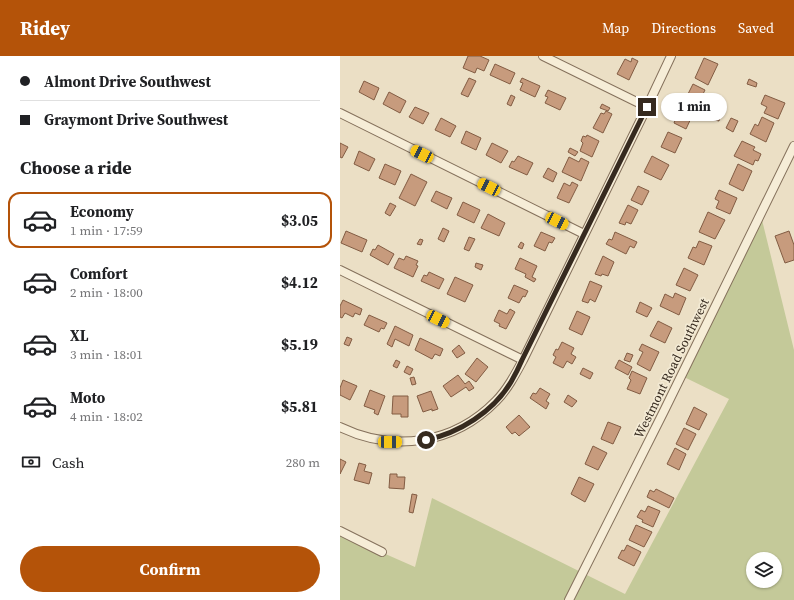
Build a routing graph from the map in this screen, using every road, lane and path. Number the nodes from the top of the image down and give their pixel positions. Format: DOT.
graph roads {
  1 [pos="543,56"];
  2 [pos="671,56"];
  3 [pos="647,107"];
  4 [pos="340,113"];
  5 [pos="794,146"];
  6 [pos="584,234"];
  7 [pos="340,270"];
  8 [pos="522,360"];
  9 [pos="340,427"];
  10 [pos="340,531"];
  11 [pos="382,552"];
  12 [pos="569,600"];
  1 -- 3 [label="street"];
  2 -- 3 [label="street"];
  3 -- 6 [label="street"];
  4 -- 6 [label="street"];
  5 -- 12 [label="street, Westmont Road Southwest"];
  6 -- 8 [label="street"];
  7 -- 8 [label="street"];
  8 -- 9 [label="street"];
  10 -- 11 [label="street"];
}
